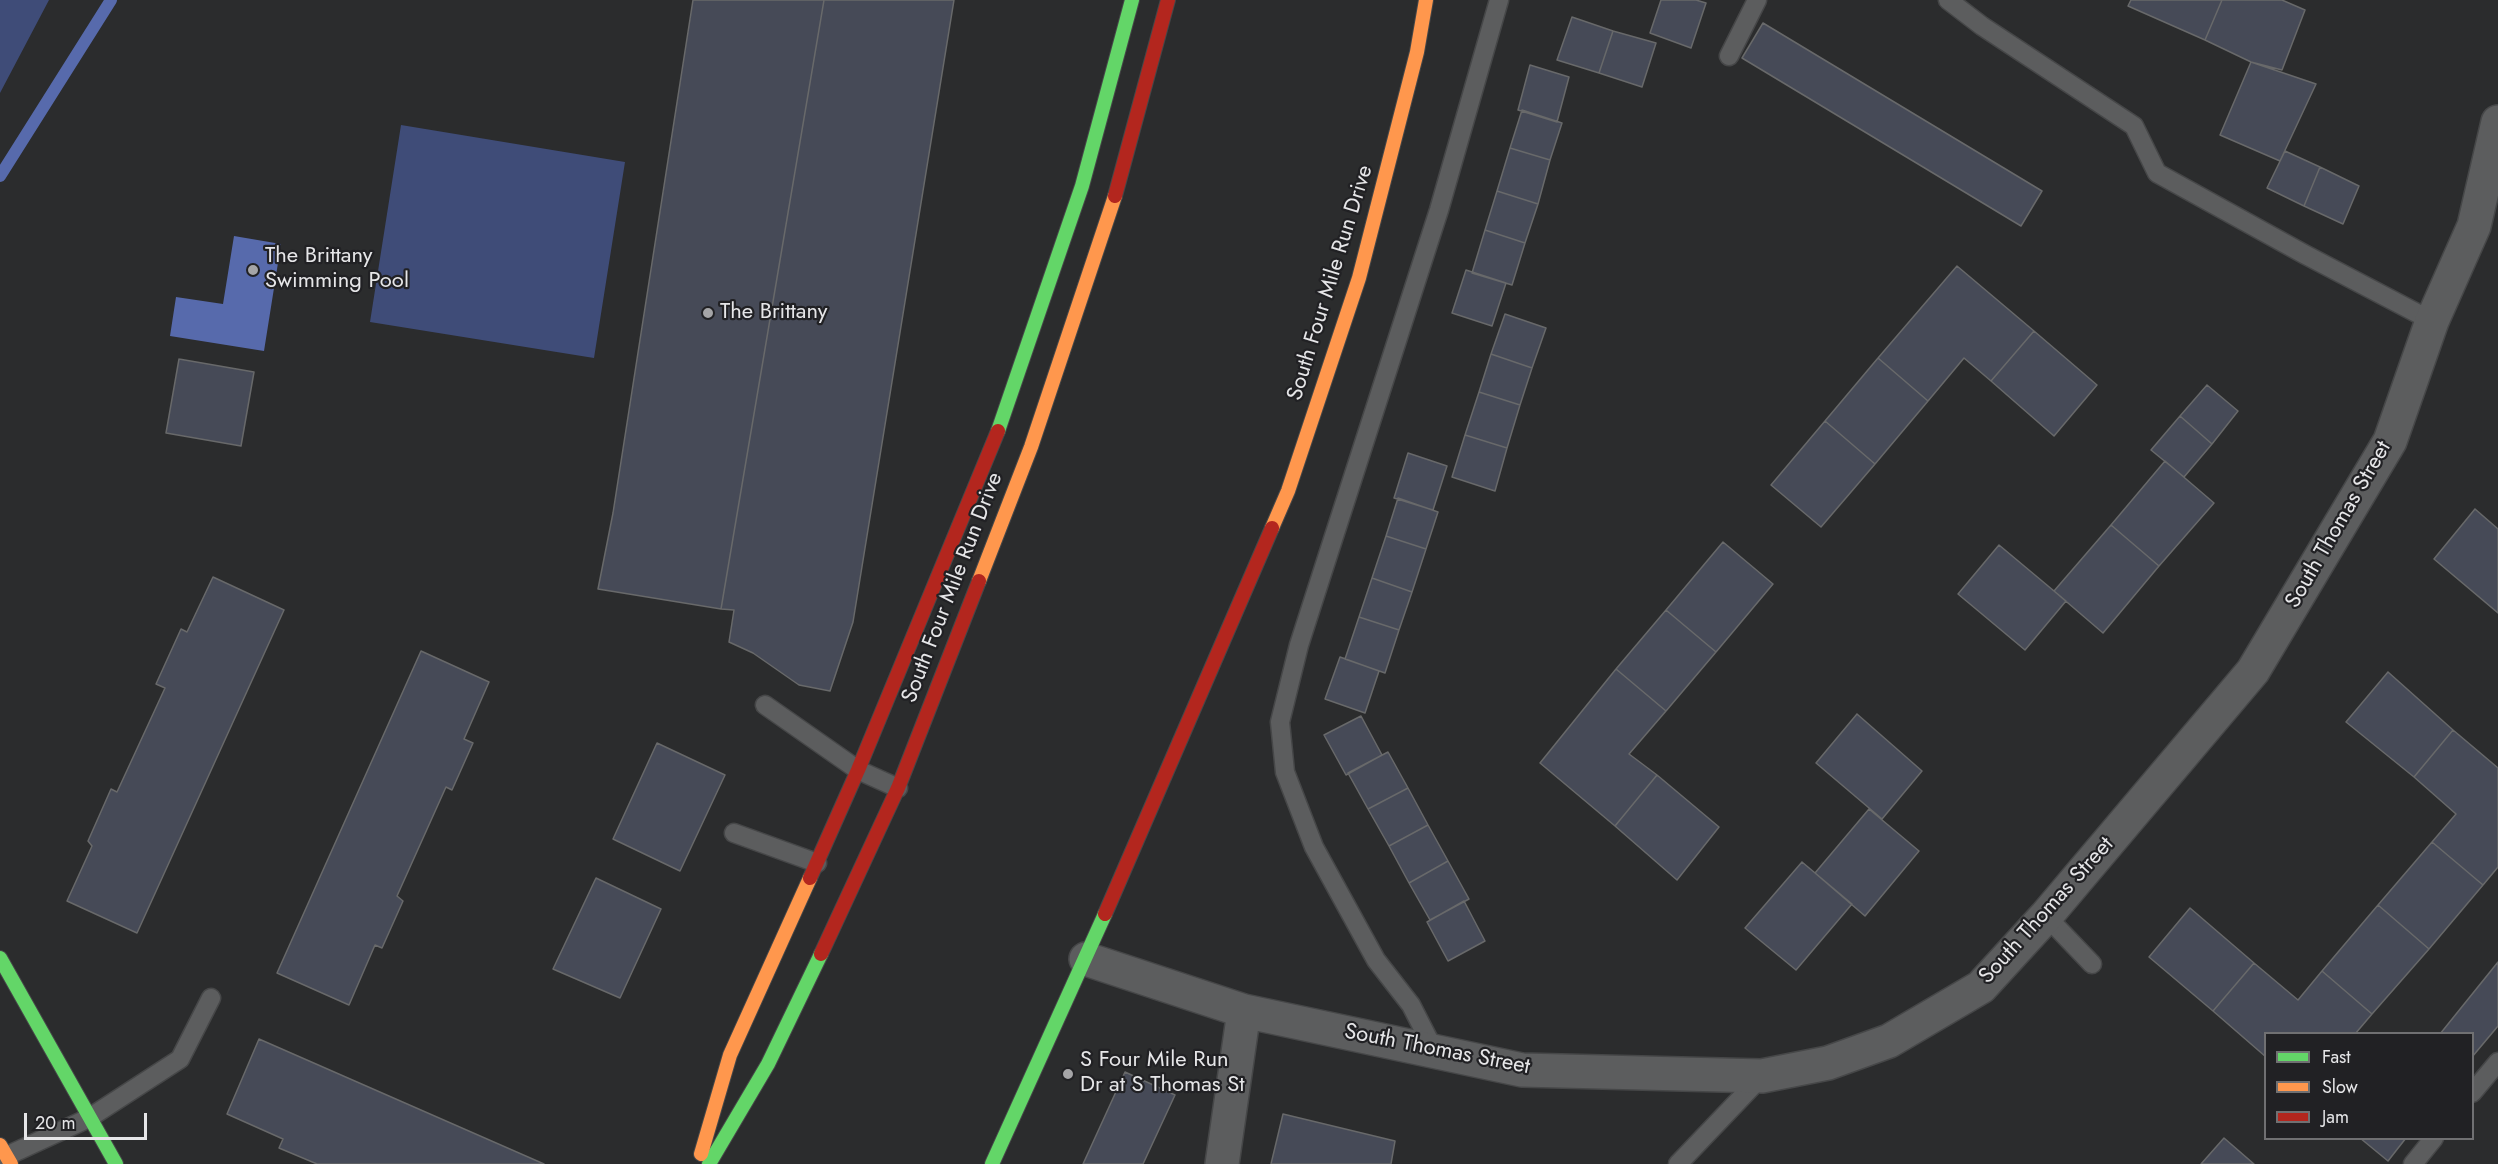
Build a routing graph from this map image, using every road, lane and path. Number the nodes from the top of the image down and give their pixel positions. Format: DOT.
graph roads {
  1 [pos="1132,0"];
  2 [pos="1168,0"];
  3 [pos="1426,0"];
  4 [pos="1499,0"];
  5 [pos="1757,0"];
  6 [pos="1947,0"];
  7 [pos="1729,56"];
  8 [pos="2498,122"];
  9 [pos="2432,321"];
  10 [pos="765,705"];
  11 [pos="858,770"];
  12 [pos="898,788"];
  13 [pos="734,833"];
  14 [pos="817,863"];
  15 [pos="2046,916"];
  16 [pos="0,958"];
  17 [pos="1086,959"];
  18 [pos="2092,964"];
  19 [pos="211,998"];
  20 [pos="1244,1011"];
  21 [pos="1435,1052"];
  22 [pos="2498,1062"];
  23 [pos="1762,1076"];
  24 [pos="2474,1090"];
  25 [pos="89,1118"];
  26 [pos="2432,1140"];
  27 [pos="4,1156"];
  28 [pos="116,1164"];
  29 [pos="698,1164"];
  30 [pos="709,1164"];
  31 [pos="992,1164"];
  32 [pos="1222,1164"];
  33 [pos="1678,1164"];
  34 [pos="2413,1164"];
  1 -- 11 [label="main road, South Four Mile Run Drive"];
  2 -- 12 [label="main road, South Four Mile Run Drive"];
  3 -- 17 [label="main road, South Four Mile Run Drive"];
  4 -- 21 [label="lane"];
  5 -- 7 [label="lane"];
  6 -- 9 [label="lane"];
  8 -- 9 [label="street, South Thomas Street"];
  9 -- 15 [label="street, South Thomas Street"];
  10 -- 11 [label="lane"];
  11 -- 12 [label="lane"];
  11 -- 14 [label="main road, South Four Mile Run Drive"];
  12 -- 30 [label="main road, South Four Mile Run Drive"];
  13 -- 14 [label="lane"];
  14 -- 29 [label="main road, South Four Mile Run Drive"];
  15 -- 18 [label="lane"];
  15 -- 23 [label="street, South Thomas Street"];
  16 -- 25 [label="main road"];
  17 -- 20 [label="street, South Thomas Street"];
  17 -- 31 [label="main road, South Four Mile Run Drive"];
  19 -- 25 [label="lane"];
  20 -- 21 [label="street, South Thomas Street"];
  20 -- 32 [label="street"];
  21 -- 23 [label="street, South Thomas Street"];
  22 -- 24 [label="lane"];
  23 -- 33 [label="lane"];
  25 -- 27 [label="lane"];
  25 -- 28 [label="main road"];
  26 -- 34 [label="lane"];
}
